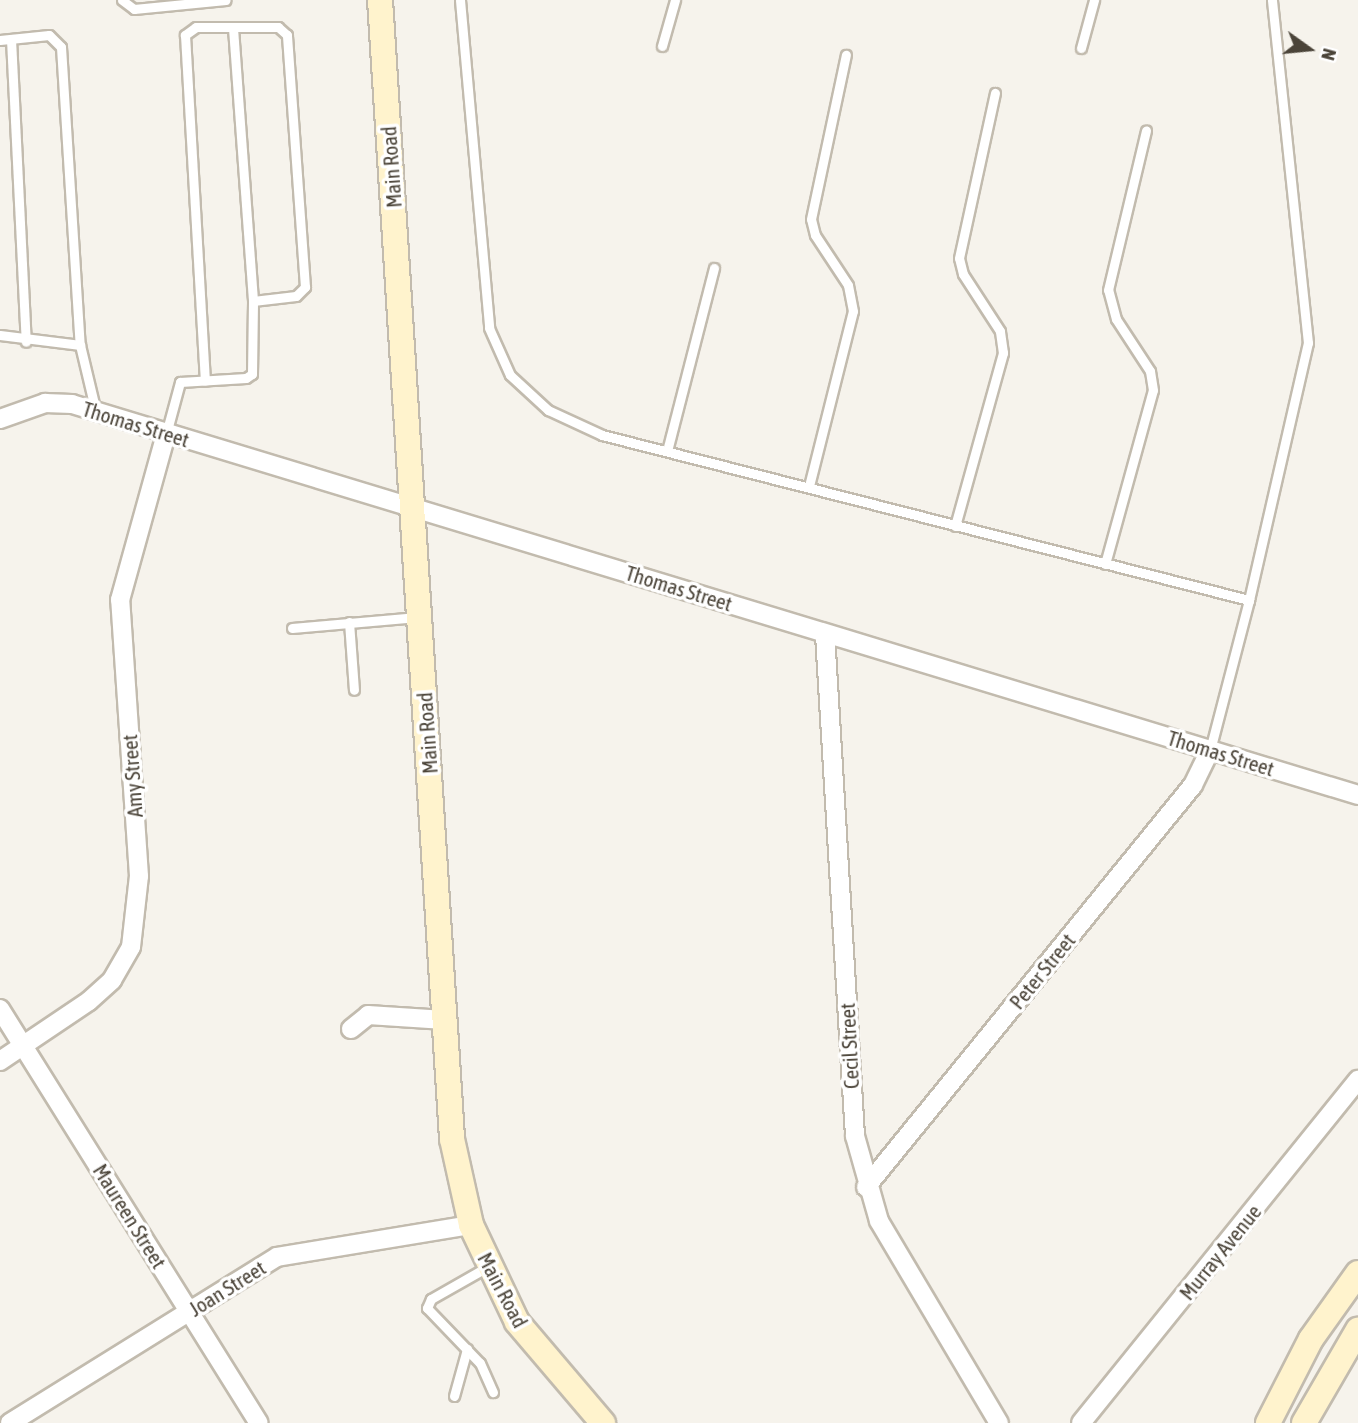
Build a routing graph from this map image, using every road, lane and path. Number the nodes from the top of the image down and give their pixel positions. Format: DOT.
graph roads {
  1 [pos="122,0"];
  2 [pos="226,0"];
  3 [pos="380,0"];
  4 [pos="460,0"];
  5 [pos="675,0"];
  6 [pos="1094,0"];
  7 [pos="1272,0"];
  8 [pos="173,4"];
  9 [pos="233,28"];
  10 [pos="10,38"];
  11 [pos="0,40"];
  12 [pos="662,46"];
  13 [pos="1081,48"];
  14 [pos="846,55"];
  15 [pos="995,93"];
  16 [pos="1146,130"];
  17 [pos="715,268"];
  18 [pos="253,301"];
  19 [pos="0,335"];
  20 [pos="26,342"];
  21 [pos="79,345"];
  22 [pos="205,380"];
  23 [pos="96,412"];
  24 [pos="0,419"];
  25 [pos="166,434"];
  26 [pos="667,451"];
  27 [pos="809,486"];
  28 [pos="413,507"];
  29 [pos="956,526"];
  30 [pos="1105,564"];
  31 [pos="1249,600"];
  32 [pos="420,616"];
  33 [pos="349,622"];
  34 [pos="292,628"];
  35 [pos="825,634"];
  36 [pos="354,690"];
  37 [pos="1210,750"];
  38 [pos="1358,795"];
  39 [pos="0,1009"];
  40 [pos="445,1020"];
  41 [pos="351,1029"];
  42 [pos="23,1047"];
  43 [pos="0,1061"];
  44 [pos="1358,1080"];
  45 [pos="866,1187"];
  46 [pos="471,1225"];
  47 [pos="489,1266"];
  48 [pos="1358,1273"];
  49 [pos="190,1310"];
  50 [pos="1358,1330"];
  51 [pos="467,1349"];
  52 [pos="1354,1365"];
  53 [pos="1327,1377"];
  54 [pos="493,1392"];
  55 [pos="454,1396"];
  56 [pos="10,1423"];
  57 [pos="259,1423"];
  58 [pos="603,1423"];
  59 [pos="999,1423"];
  60 [pos="1081,1423"];
  61 [pos="1268,1423"];
  62 [pos="1304,1423"];
  1 -- 8 [label="lane"];
  2 -- 8 [label="lane"];
  3 -- 28 [label="main road, Main Road"];
  4 -- 26 [label="lane"];
  5 -- 12 [label="lane"];
  6 -- 13 [label="lane"];
  7 -- 31 [label="lane"];
  9 -- 18 [label="lane"];
  9 -- 18 [label="lane"];
  9 -- 22 [label="lane"];
  10 -- 11 [label="lane"];
  10 -- 20 [label="lane"];
  10 -- 21 [label="lane"];
  14 -- 27 [label="lane"];
  15 -- 29 [label="lane"];
  16 -- 30 [label="lane"];
  17 -- 26 [label="lane"];
  18 -- 22 [label="lane"];
  19 -- 20 [label="lane"];
  20 -- 21 [label="lane"];
  21 -- 23 [label="lane"];
  22 -- 25 [label="lane"];
  23 -- 24 [label="street, Thomas Street"];
  23 -- 25 [label="street, Thomas Street"];
  25 -- 28 [label="street, Thomas Street"];
  25 -- 42 [label="street, Amy Street"];
  26 -- 27 [label="lane"];
  27 -- 29 [label="lane"];
  28 -- 32 [label="main road, Main Road"];
  28 -- 35 [label="street, Thomas Street"];
  29 -- 30 [label="lane"];
  30 -- 31 [label="lane"];
  31 -- 37 [label="lane"];
  32 -- 33 [label="lane"];
  32 -- 40 [label="main road, Main Road"];
  33 -- 34 [label="lane"];
  33 -- 36 [label="lane"];
  35 -- 37 [label="street, Thomas Street"];
  35 -- 45 [label="street, Cecil Street"];
  37 -- 38 [label="street, Thomas Street"];
  37 -- 45 [label="street, Peter Street"];
  39 -- 42 [label="street, Maureen Street"];
  40 -- 41 [label="street"];
  40 -- 46 [label="main road, Main Road"];
  42 -- 43 [label="street, Amy Street"];
  42 -- 49 [label="street, Maureen Street"];
  44 -- 60 [label="street, Murray Avenue"];
  45 -- 59 [label="street, Cecil Street"];
  46 -- 47 [label="main road, Main Road"];
  46 -- 49 [label="street, Joan Street"];
  47 -- 51 [label="lane"];
  47 -- 58 [label="main road, Main Road"];
  48 -- 61 [label="main road"];
  49 -- 56 [label="street, Joan Street"];
  49 -- 57 [label="street, Maureen Street"];
  50 -- 53 [label="main road"];
  51 -- 54 [label="lane"];
  51 -- 55 [label="lane"];
  52 -- 53 [label="lane"];
  53 -- 62 [label="main road"];
}
